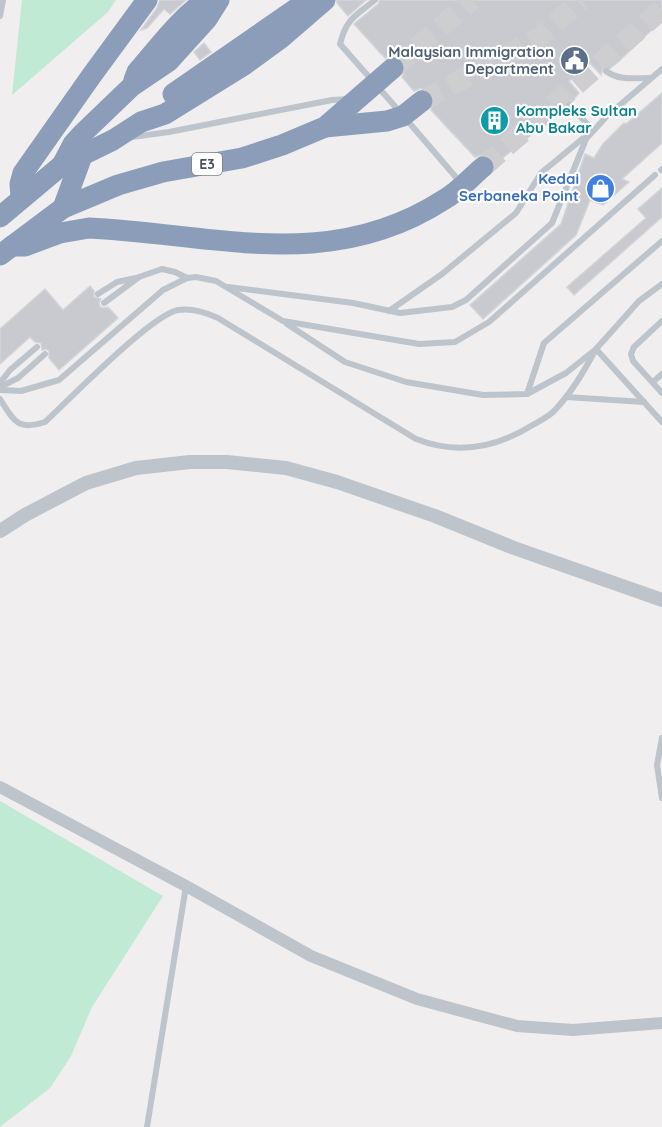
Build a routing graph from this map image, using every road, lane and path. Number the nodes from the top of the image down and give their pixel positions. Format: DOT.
graph roads {
  1 [pos="3,0"];
  2 [pos="147,0"];
  3 [pos="207,0"];
  4 [pos="219,0"];
  5 [pos="307,0"];
  6 [pos="325,0"];
  7 [pos="375,0"];
  8 [pos="0,16"];
  9 [pos="393,68"];
  10 [pos="662,69"];
  11 [pos="606,71"];
  12 [pos="651,78"];
  13 [pos="376,83"];
  14 [pos="132,86"];
  15 [pos="358,99"];
  16 [pos="422,101"];
  17 [pos="569,105"];
  18 [pos="403,116"];
  19 [pos="141,122"];
  20 [pos="325,127"];
  21 [pos="593,130"];
  22 [pos="113,140"];
  23 [pos="82,156"];
  24 [pos="62,165"];
  25 [pos="483,167"];
  26 [pos="655,175"];
  27 [pos="463,185"];
  28 [pos="21,197"];
  29 [pos="63,208"];
  30 [pos="0,217"];
  31 [pos="662,241"];
  32 [pos="6,250"];
  33 [pos="139,277"];
  34 [pos="187,278"];
  35 [pos="662,284"];
  36 [pos="225,286"];
  37 [pos="98,294"];
  38 [pos="104,303"];
  39 [pos="389,311"];
  40 [pos="283,321"];
  41 [pos="662,321"];
  42 [pos="37,347"];
  43 [pos="596,348"];
  44 [pos="45,354"];
  45 [pos="662,374"];
  46 [pos="653,382"];
  47 [pos="0,387"];
  48 [pos="662,393"];
  49 [pos="527,394"];
  50 [pos="566,397"];
  51 [pos="0,399"];
  52 [pos="644,402"];
  53 [pos="662,422"];
  54 [pos="0,531"];
  55 [pos="662,600"];
  56 [pos="662,738"];
  57 [pos="0,787"];
  58 [pos="662,798"];
  59 [pos="186,886"];
  60 [pos="662,1023"];
  61 [pos="147,1127"];
  1 -- 8 [label="lane"];
  2 -- 28 [label="highway"];
  3 -- 14 [label="highway"];
  4 -- 14 [label="highway"];
  5 -- 19 [label="highway"];
  6 -- 19 [label="highway"];
  7 -- 13 [label="lane"];
  9 -- 13 [label="highway, E3"];
  10 -- 12 [label="lane"];
  11 -- 12 [label="lane"];
  12 -- 21 [label="lane"];
  13 -- 15 [label="highway, E3"];
  13 -- 18 [label="lane"];
  14 -- 24 [label="highway"];
  15 -- 20 [label="highway, E3"];
  15 -- 22 [label="lane"];
  16 -- 18 [label="highway"];
  17 -- 21 [label="lane"];
  18 -- 20 [label="highway"];
  18 -- 27 [label="lane"];
  19 -- 22 [label="highway"];
  20 -- 29 [label="highway, E3"];
  21 -- 39 [label="lane"];
  21 -- 39 [label="lane"];
  22 -- 23 [label="highway"];
  23 -- 24 [label="highway"];
  23 -- 29 [label="highway"];
  24 -- 28 [label="highway"];
  25 -- 27 [label="highway"];
  26 -- 40 [label="lane"];
  27 -- 32 [label="highway"];
  28 -- 30 [label="highway"];
  29 -- 32 [label="highway, E3"];
  31 -- 49 [label="lane"];
  33 -- 34 [label="lane"];
  33 -- 37 [label="lane"];
  33 -- 38 [label="lane"];
  34 -- 36 [label="lane"];
  34 -- 47 [label="lane"];
  35 -- 43 [label="lane"];
  36 -- 39 [label="lane"];
  36 -- 40 [label="lane"];
  40 -- 49 [label="lane"];
  41 -- 46 [label="lane"];
  42 -- 47 [label="lane"];
  43 -- 49 [label="lane"];
  43 -- 50 [label="lane"];
  43 -- 52 [label="lane"];
  44 -- 47 [label="lane"];
  45 -- 46 [label="lane"];
  46 -- 48 [label="lane"];
  50 -- 51 [label="lane"];
  50 -- 52 [label="lane"];
  52 -- 53 [label="lane"];
  54 -- 55 [label="street"];
  56 -- 58 [label="lane"];
  57 -- 59 [label="street"];
  59 -- 60 [label="street"];
  59 -- 61 [label="lane"];
}
